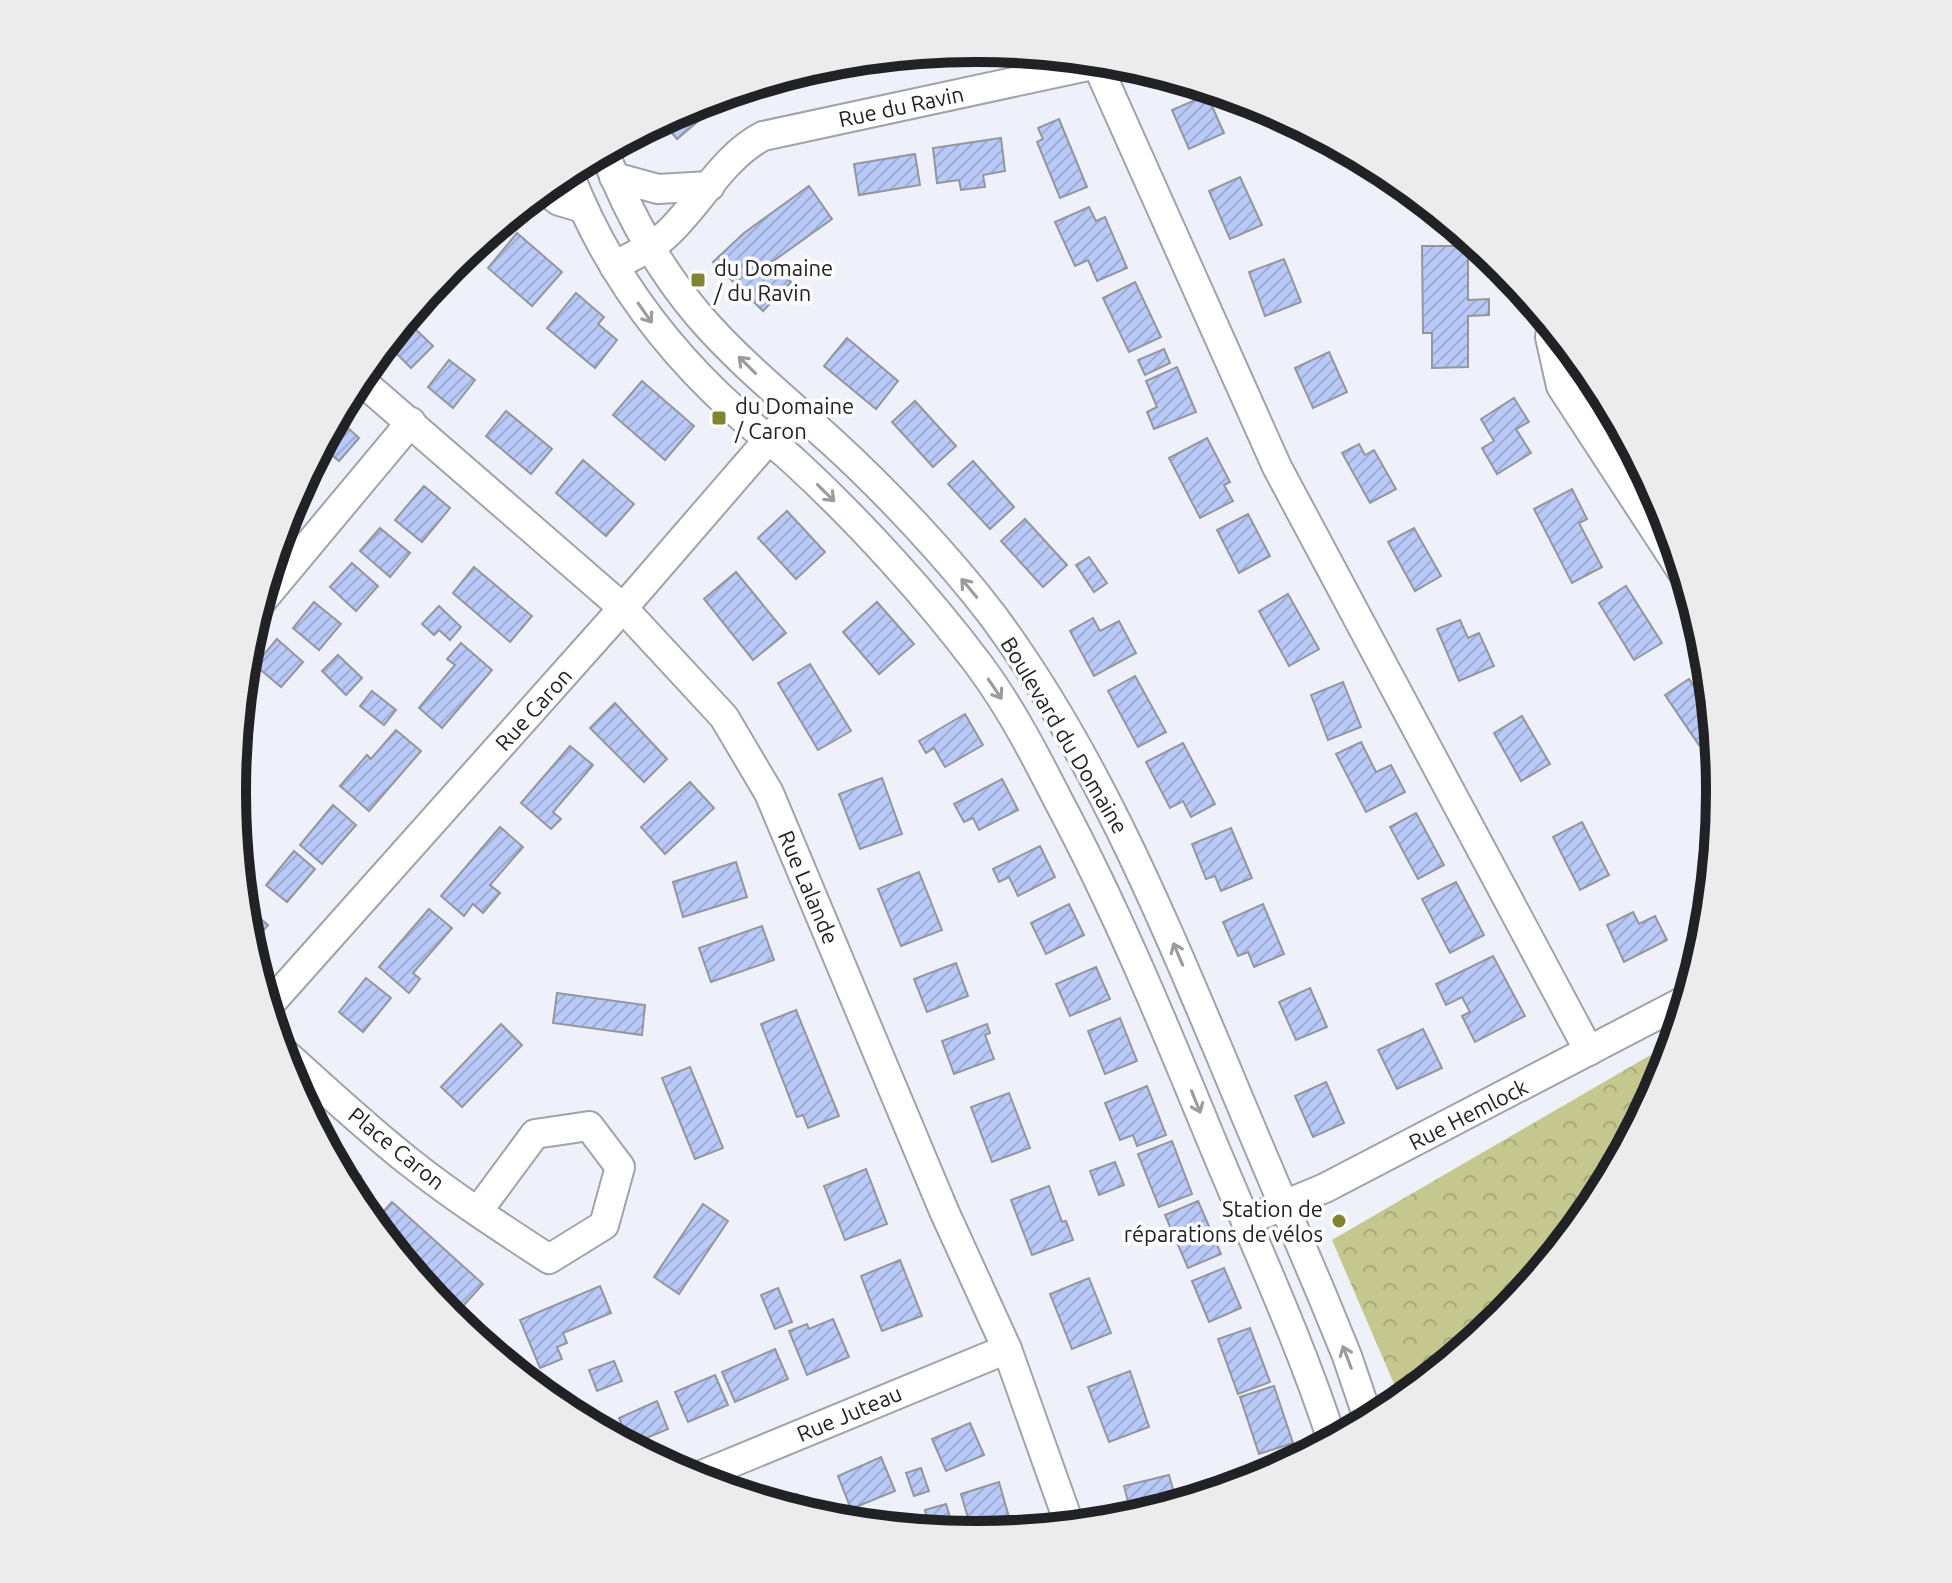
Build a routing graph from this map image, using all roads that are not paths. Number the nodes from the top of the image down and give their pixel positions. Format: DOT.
graph roads {
  1 [pos="1072,68"];
  2 [pos="1106,74"];
  3 [pos="609,164"];
  4 [pos="573,184"];
  5 [pos="710,186"];
  6 [pos="554,197"];
  7 [pos="583,208"];
  8 [pos="650,246"];
  9 [pos="614,266"];
  10 [pos="1551,343"];
  11 [pos="369,387"];
  12 [pos="795,409"];
  13 [pos="411,422"];
  14 [pos="769,440"];
  15 [pos="1659,537"];
  16 [pos="277,582"];
  17 [pos="623,608"];
  18 [pos="276,997"];
  19 [pos="1673,1007"];
  20 [pos="1589,1051"];
  21 [pos="300,1067"];
  22 [pos="1284,1205"];
  23 [pos="478,1211"];
  24 [pos="1246,1221"];
  25 [pos="1007,1349"];
  26 [pos="1365,1408"];
  27 [pos="1328,1430"];
  28 [pos="712,1471"];
  29 [pos="1066,1515"];
  1 -- 5 [label="street, Rue du Ravin"];
  2 -- 20 [label="street"];
  3 -- 5 [label="street"];
  3 -- 8 [label="street, Boulevard du Domaine"];
  4 -- 7 [label="street, Boulevard du Domaine"];
  5 -- 8 [label="street, Rue du Ravin"];
  6 -- 7 [label="street"];
  7 -- 9 [label="street, Boulevard du Domaine"];
  8 -- 9 [label="street, Rue du Ravin"];
  12 -- 8 [label="street, Boulevard du Domaine, one-way"];
  9 -- 14 [label="street, Boulevard du Domaine, one-way"];
  10 -- 15 [label="street"];
  11 -- 13 [label="street, Rue Lalande"];
  12 -- 14 [label="street, Rue Caron"];
  22 -- 12 [label="street, Boulevard du Domaine, one-way"];
  13 -- 16 [label="street"];
  13 -- 17 [label="street, Rue Lalande"];
  14 -- 17 [label="street, Rue Caron"];
  14 -- 24 [label="street, Boulevard du Domaine, one-way"];
  17 -- 18 [label="street, Rue Caron"];
  17 -- 25 [label="street, Rue Lalande"];
  19 -- 20 [label="street, Rue Hemlock"];
  20 -- 22 [label="street, Rue Hemlock"];
  21 -- 23 [label="street, Place Caron"];
  22 -- 24 [label="street, Rue Hemlock"];
  26 -- 22 [label="street, Boulevard du Domaine, one-way"];
  23 -- 23 [label="street, Place Caron"];
  24 -- 27 [label="street, Boulevard du Domaine"];
  25 -- 28 [label="street, Rue Juteau"];
  25 -- 29 [label="street, Rue Lalande"];
}
